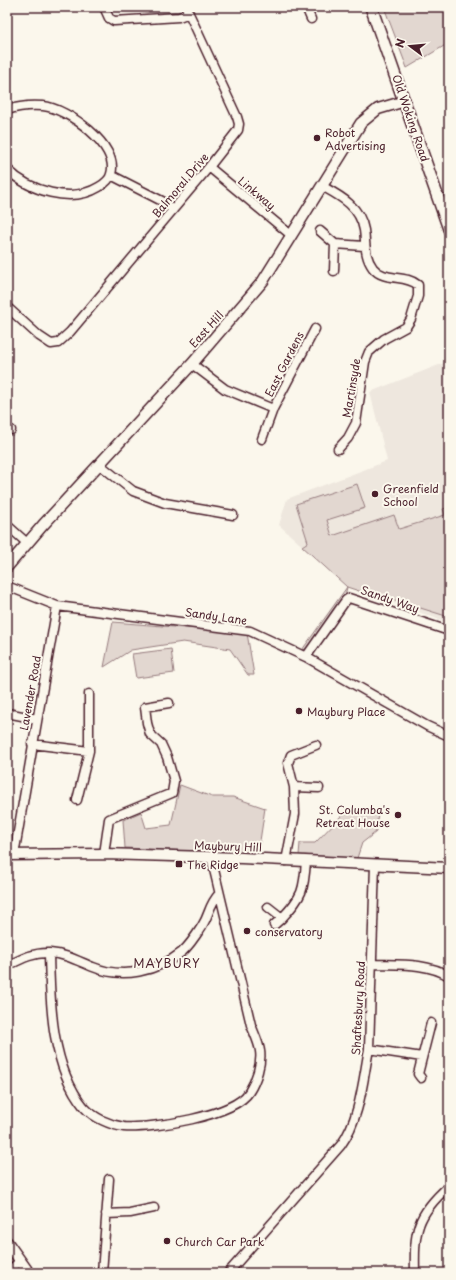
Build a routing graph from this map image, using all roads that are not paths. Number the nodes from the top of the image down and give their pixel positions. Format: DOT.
graph roads {
  1 [pos="104,7"];
  2 [pos="306,7"];
  3 [pos="371,7"];
  4 [pos="188,10"];
  5 [pos="311,19"];
  6 [pos="405,101"];
  7 [pos="7,110"];
  8 [pos="209,167"];
  9 [pos="7,169"];
  10 [pos="111,175"];
  11 [pos="322,186"];
  12 [pos="173,210"];
  13 [pos="449,229"];
  14 [pos="320,231"];
  15 [pos="292,235"];
  16 [pos="336,244"];
  17 [pos="364,246"];
  18 [pos="334,271"];
  19 [pos="7,307"];
  20 [pos="315,329"];
  21 [pos="192,364"];
  22 [pos="273,409"];
  23 [pos="262,439"];
  24 [pos="338,449"];
  25 [pos="99,464"];
  26 [pos="233,515"];
  27 [pos="7,525"];
  28 [pos="27,543"];
  29 [pos="7,567"];
  30 [pos="7,586"];
  31 [pos="57,606"];
  32 [pos="449,631"];
  33 [pos="306,657"];
  34 [pos="89,694"];
  35 [pos="169,703"];
  36 [pos="7,713"];
  37 [pos="37,719"];
  38 [pos="449,736"];
  39 [pos="32,744"];
  40 [pos="316,745"];
  41 [pos="88,751"];
  42 [pos="294,787"];
  43 [pos="319,788"];
  44 [pos="78,800"];
  45 [pos="104,854"];
  46 [pos="11,855"];
  47 [pos="211,858"];
  48 [pos="286,860"];
  49 [pos="306,861"];
  50 [pos="375,865"];
  51 [pos="449,868"];
  52 [pos="220,894"];
  53 [pos="268,907"];
  54 [pos="282,918"];
  55 [pos="274,925"];
  56 [pos="49,953"];
  57 [pos="371,964"];
  58 [pos="7,966"];
  59 [pos="449,976"];
  60 [pos="431,1023"];
  61 [pos="369,1049"];
  62 [pos="422,1057"];
  63 [pos="421,1078"];
  64 [pos="109,1179"];
  65 [pos="449,1186"];
  66 [pos="154,1208"];
  67 [pos="106,1214"];
  68 [pos="7,1242"];
  69 [pos="20,1261"];
  70 [pos="7,1273"];
  71 [pos="29,1273"];
  72 [pos="102,1273"];
  73 [pos="228,1273"];
  74 [pos="415,1273"];
  1 -- 4 [label="street, Balmoral Drive"];
  2 -- 5 [label="street"];
  3 -- 6 [label="main road, Old Woking Road"];
  4 -- 8 [label="street, Balmoral Drive"];
  6 -- 11 [label="street, East Hill"];
  6 -- 13 [label="main road, Old Woking Road"];
  7 -- 10 [label="street"];
  8 -- 12 [label="street, Balmoral Drive"];
  8 -- 15 [label="street, Linkway"];
  9 -- 10 [label="street"];
  10 -- 12 [label="street"];
  11 -- 15 [label="street, East Hill"];
  11 -- 17 [label="street, Martinsyde"];
  12 -- 19 [label="street, Balmoral Drive"];
  14 -- 16 [label="street"];
  15 -- 21 [label="street, East Hill"];
  16 -- 17 [label="street"];
  16 -- 18 [label="street"];
  17 -- 24 [label="street, Martinsyde"];
  20 -- 22 [label="street, East Gardens"];
  21 -- 22 [label="street, East Gardens"];
  21 -- 25 [label="street, East Hill"];
  22 -- 23 [label="street, East Gardens"];
  25 -- 26 [label="street"];
  25 -- 28 [label="street, East Hill"];
  27 -- 28 [label="street"];
  28 -- 29 [label="street, East Hill"];
  30 -- 31 [label="street, Sandy Lane"];
  31 -- 33 [label="street, Sandy Lane"];
  31 -- 37 [label="street, Lavender Road"];
  32 -- 33 [label="street, Sandy Way"];
  33 -- 38 [label="street, Sandy Lane"];
  34 -- 41 [label="street"];
  35 -- 45 [label="street"];
  36 -- 37 [label="street"];
  37 -- 39 [label="street, Lavender Road"];
  39 -- 41 [label="street"];
  39 -- 46 [label="street, Lavender Road"];
  40 -- 42 [label="street"];
  41 -- 44 [label="street"];
  42 -- 43 [label="street"];
  42 -- 48 [label="street"];
  45 -- 46 [label="street, Maybury Hill"];
  45 -- 47 [label="street, Maybury Hill"];
  47 -- 48 [label="street, Maybury Hill"];
  47 -- 52 [label="street"];
  48 -- 49 [label="street, Maybury Hill"];
  49 -- 50 [label="street, Maybury Hill"];
  49 -- 54 [label="street"];
  50 -- 51 [label="street, Maybury Hill"];
  50 -- 57 [label="street, Shaftesbury Road"];
  52 -- 56 [label="street"];
  52 -- 56 [label="street"];
  53 -- 54 [label="street"];
  54 -- 55 [label="street"];
  56 -- 58 [label="street"];
  57 -- 59 [label="street"];
  57 -- 61 [label="street, Shaftesbury Road"];
  60 -- 62 [label="street"];
  61 -- 62 [label="street"];
  61 -- 73 [label="street, Shaftesbury Road"];
  62 -- 63 [label="street"];
  64 -- 67 [label="street"];
  65 -- 74 [label="street"];
  66 -- 67 [label="street"];
  67 -- 72 [label="street"];
  68 -- 69 [label="street"];
  69 -- 70 [label="street"];
  69 -- 71 [label="street"];
}
